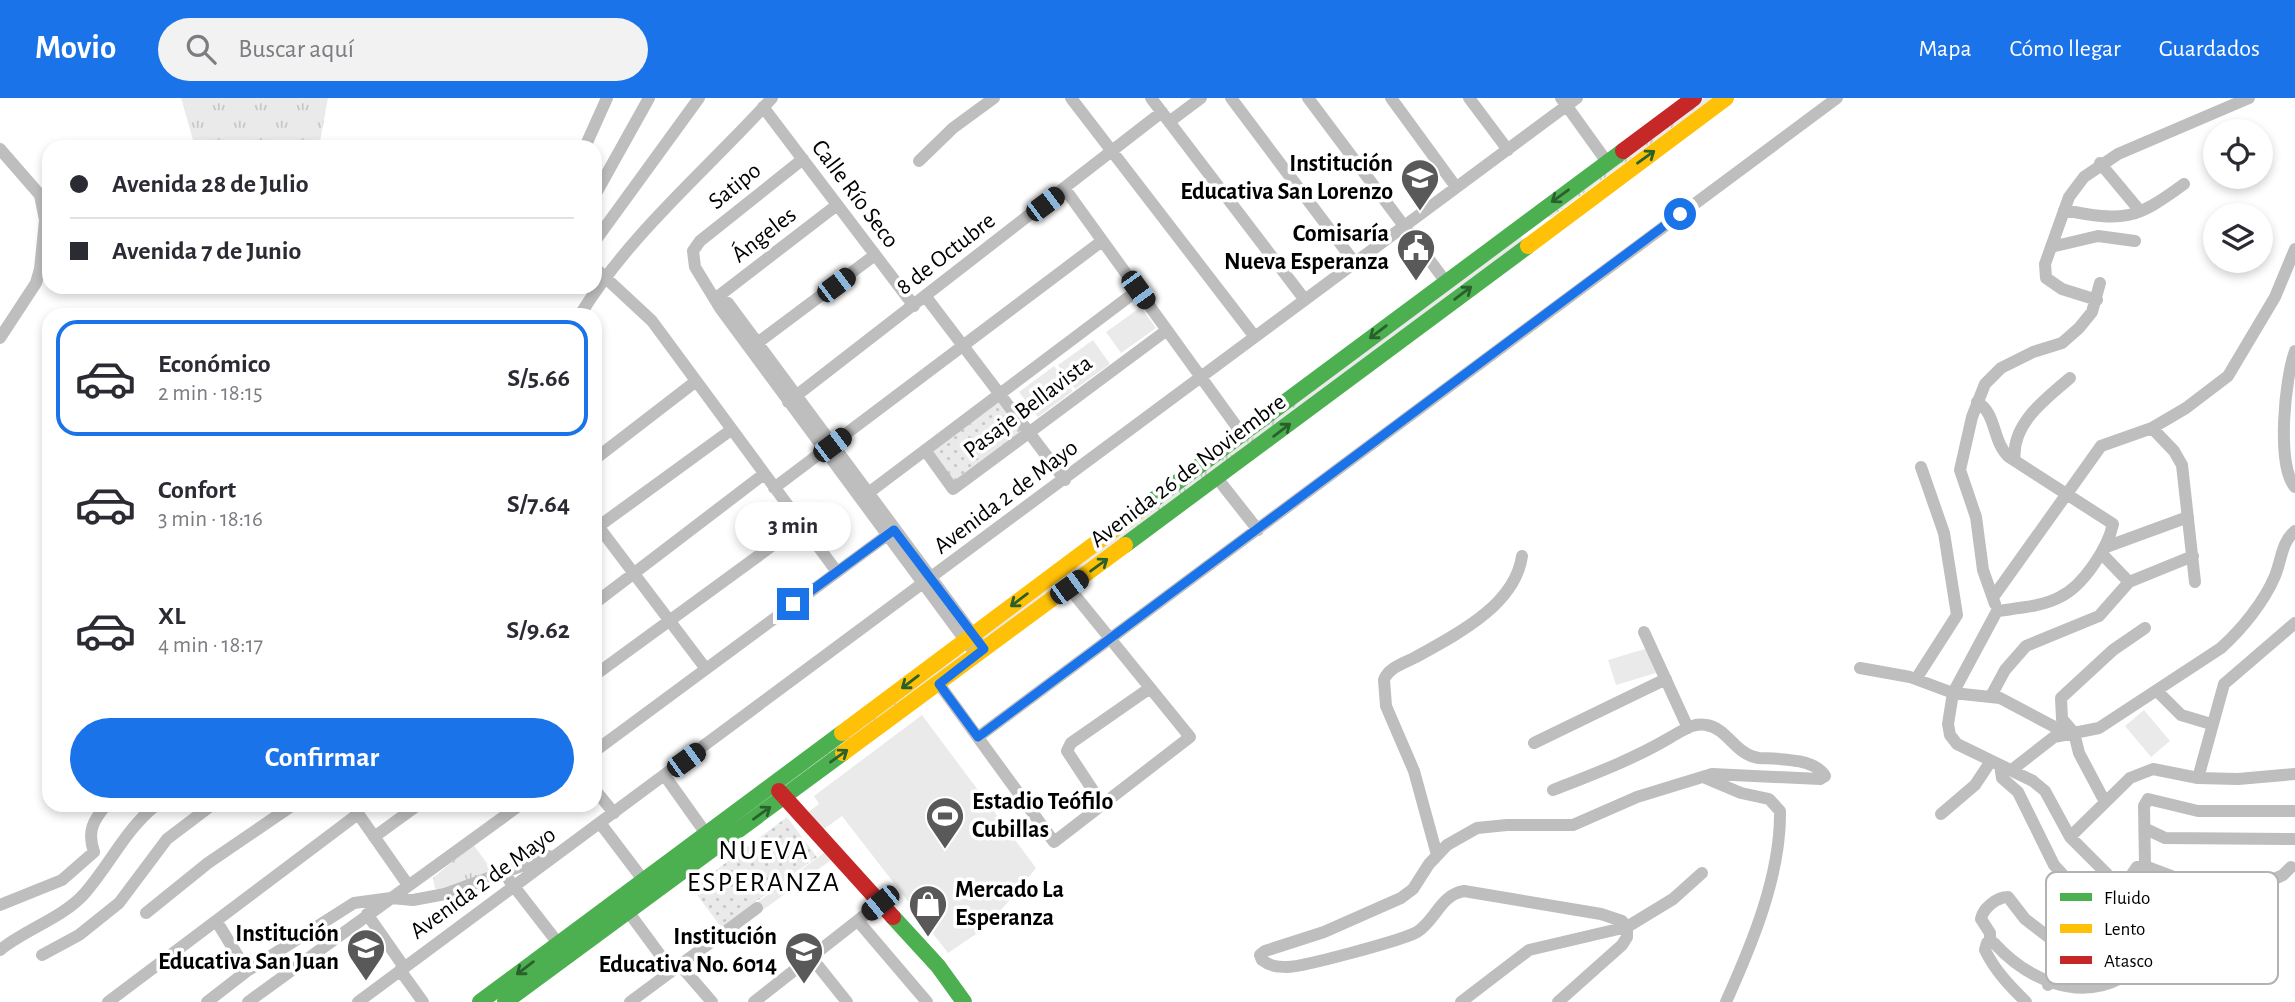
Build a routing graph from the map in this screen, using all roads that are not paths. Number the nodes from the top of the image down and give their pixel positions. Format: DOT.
graph roads {
  1 [pos="607,98"];
  2 [pos="649,98"];
  3 [pos="699,98"];
  4 [pos="993,98"];
  5 [pos="1071,98"];
  6 [pos="1152,98"];
  7 [pos="1201,98"];
  8 [pos="1231,98"];
  9 [pos="1308,98"];
  10 [pos="1391,98"];
  11 [pos="1469,98"];
  12 [pos="1695,98"];
  13 [pos="1726,98"];
  14 [pos="1837,98"];
  15 [pos="2249,98"];
  16 [pos="1568,101"];
  17 [pos="767,103"];
  18 [pos="1165,117"];
  19 [pos="587,140"];
  20 [pos="0,149"];
  21 [pos="1508,150"];
  22 [pos="1111,152"];
  23 [pos="803,159"];
  24 [pos="919,161"];
  25 [pos="1608,162"];
  26 [pos="2100,163"];
  27 [pos="602,182"];
  28 [pos="2184,184"];
  29 [pos="1456,187"];
  30 [pos="1065,189"];
  31 [pos="42,205"];
  32 [pos="837,205"];
  33 [pos="2064,210"];
  34 [pos="2140,211"];
  35 [pos="1532,217"];
  36 [pos="1403,226"];
  37 [pos="602,232"];
  38 [pos="1544,233"];
  39 [pos="1102,241"];
  40 [pos="2135,241"];
  41 [pos="2051,247"];
  42 [pos="2295,248"];
  43 [pos="42,249"];
  44 [pos="875,255"];
  45 [pos="1355,262"];
  46 [pos="602,269"];
  47 [pos="602,273"];
  48 [pos="1446,282"];
  49 [pos="2100,283"];
  50 [pos="1138,290"];
  51 [pos="926,297"];
  52 [pos="716,298"];
  53 [pos="1305,300"];
  54 [pos="2096,300"];
  55 [pos="914,306"];
  56 [pos="1167,330"];
  57 [pos="1255,337"];
  58 [pos="0,338"];
  59 [pos="754,346"];
  60 [pos="964,347"];
  61 [pos="2295,351"];
  62 [pos="1202,378"];
  63 [pos="2070,378"];
  64 [pos="695,382"];
  65 [pos="999,394"];
  66 [pos="792,399"];
  67 [pos="1977,402"];
  68 [pos="2152,428"];
  69 [pos="731,430"];
  70 [pos="1029,433"];
  71 [pos="1242,434"];
  72 [pos="828,448"];
  73 [pos="925,450"];
  74 [pos="602,454"];
  75 [pos="2015,461"];
  76 [pos="1921,467"];
  77 [pos="764,474"];
  78 [pos="1217,478"];
  79 [pos="1065,480"];
  80 [pos="2295,487"];
  81 [pos="774,488"];
  82 [pos="2066,493"];
  83 [pos="864,496"];
  84 [pos="2188,517"];
  85 [pos="602,522"];
  86 [pos="802,524"];
  87 [pos="1258,530"];
  88 [pos="2295,531"];
  89 [pos="602,533"];
  90 [pos="890,533"];
  91 [pos="2104,551"];
  92 [pos="1522,556"];
  93 [pos="2193,556"];
  94 [pos="837,572"];
  95 [pos="634,573"];
  96 [pos="927,582"];
  97 [pos="2129,582"];
  98 [pos="2195,582"];
  99 [pos="1069,587"];
  100 [pos="1994,596"];
  101 [pos="602,598"];
  102 [pos="1997,611"];
  103 [pos="670,621"];
  104 [pos="2295,623"];
  105 [pos="2145,628"];
  106 [pos="1644,632"];
  107 [pos="968,638"];
  108 [pos="1110,639"];
  109 [pos="980,652"];
  110 [pos="1860,667"];
  111 [pos="706,668"];
  112 [pos="602,670"];
  113 [pos="1666,679"];
  114 [pos="1916,679"];
  115 [pos="939,684"];
  116 [pos="1150,688"];
  117 [pos="2158,691"];
  118 [pos="1953,693"];
  119 [pos="1990,696"];
  120 [pos="2211,724"];
  121 [pos="1688,728"];
  122 [pos="2071,733"];
  123 [pos="978,737"];
  124 [pos="1534,743"];
  125 [pos="602,746"];
  126 [pos="2001,765"];
  127 [pos="2295,774"];
  128 [pos="665,776"];
  129 [pos="1702,776"];
  130 [pos="2198,778"];
  131 [pos="1553,790"];
  132 [pos="779,791"];
  133 [pos="602,798"];
  134 [pos="2105,802"];
  135 [pos="1102,804"];
  136 [pos="2295,811"];
  137 [pos="100,812"];
  138 [pos="148,812"];
  139 [pos="203,812"];
  140 [pos="283,812"];
  141 [pos="353,812"];
  142 [pos="356,812"];
  143 [pos="408,812"];
  144 [pos="510,812"];
  145 [pos="614,813"];
  146 [pos="1941,814"];
  147 [pos="600,823"];
  148 [pos="2146,830"];
  149 [pos="707,835"];
  150 [pos="374,837"];
  151 [pos="2070,837"];
  152 [pos="2295,839"];
  153 [pos="565,849"];
  154 [pos="1437,855"];
  155 [pos="2145,866"];
  156 [pos="2291,866"];
  157 [pos="2060,872"];
  158 [pos="2105,872"];
  159 [pos="2134,872"];
  160 [pos="2160,872"];
  161 [pos="504,873"];
  162 [pos="1702,873"];
  163 [pos="2278,878"];
  164 [pos="644,881"];
  165 [pos="408,885"];
  166 [pos="514,886"];
  167 [pos="391,898"];
  168 [pos="880,903"];
  169 [pos="0,905"];
  170 [pos="624,906"];
  171 [pos="757,908"];
  172 [pos="146,913"];
  173 [pos="367,914"];
  174 [pos="858,921"];
  175 [pos="217,922"];
  176 [pos="1626,928"];
  177 [pos="2046,935"];
  178 [pos="1990,942"];
  179 [pos="558,943"];
  180 [pos="0,950"];
  181 [pos="42,955"];
  182 [pos="811,957"];
  183 [pos="676,968"];
  184 [pos="402,969"];
  185 [pos="247,971"];
  186 [pos="2046,984"];
  187 [pos="2110,984"];
  188 [pos="2048,985"];
  189 [pos="957,999"];
  190 [pos="108,1002"];
  191 [pos="207,1002"];
  192 [pos="248,1002"];
  193 [pos="358,1002"];
  194 [pos="423,1002"];
  195 [pos="480,1002"];
  196 [pos="505,1002"];
  197 [pos="630,1002"];
  198 [pos="712,1002"];
  199 [pos="754,1002"];
  200 [pos="846,1002"];
  201 [pos="927,1002"];
  202 [pos="1461,1002"];
  203 [pos="1558,1002"];
  204 [pos="1726,1002"];
  205 [pos="2026,1002"];
  1 -- 19 [label="street"];
  2 -- 27 [label="street"];
  3 -- 37 [label="street"];
  4 -- 24 [label="street"];
  5 -- 22 [label="street"];
  6 -- 18 [label="street"];
  7 -- 18 [label="street, 8 de Octubre"];
  8 -- 45 [label="street"];
  9 -- 36 [label="street"];
  10 -- 29 [label="street"];
  11 -- 21 [label="street"];
  12 -- 25 [label="main road, Avenida 26 de Noviembre"];
  38 -- 13 [label="main road, Avenida 26 de Noviembre, one-way"];
  14 -- 87 [label="street"];
  15 -- 26 [label="street"];
  16 -- 21 [label="street, Avenida 2 de Mayo"];
  16 -- 25 [label="street"];
  17 -- 23 [label="street, Calle Río Seco"];
  17 -- 46 [label="street"];
  18 -- 22 [label="street, 8 de Octubre"];
  18 -- 53 [label="street"];
  20 -- 31 [label="street"];
  21 -- 29 [label="street, Avenida 2 de Mayo"];
  22 -- 30 [label="street, 8 de Octubre"];
  22 -- 57 [label="street"];
  23 -- 32 [label="street, Calle Río Seco"];
  23 -- 52 [label="street, Satipo"];
  25 -- 35 [label="main road, Avenida 26 de Noviembre, one-way"];
  26 -- 33 [label="street"];
  26 -- 34 [label="street"];
  28 -- 34 [label="street"];
  29 -- 36 [label="street, Avenida 2 de Mayo"];
  30 -- 39 [label="street"];
  30 -- 51 [label="street, 8 de Octubre"];
  32 -- 44 [label="street, Calle Río Seco"];
  32 -- 52 [label="street, Ángeles"];
  33 -- 34 [label="street"];
  33 -- 41 [label="street"];
  35 -- 38 [label="main road"];
  35 -- 48 [label="main road, Avenida 26 de Noviembre"];
  36 -- 45 [label="street, Avenida 2 de Mayo"];
  36 -- 48 [label="street"];
  78 -- 38 [label="main road, Avenida 26 de Noviembre, one-way"];
  39 -- 50 [label="street"];
  39 -- 60 [label="street"];
  40 -- 41 [label="street"];
  41 -- 54 [label="street"];
  42 -- 68 [label="street"];
  43 -- 58 [label="street"];
  44 -- 55 [label="street, Calle Río Seco"];
  44 -- 59 [label="street"];
  45 -- 53 [label="street, Avenida 2 de Mayo"];
  47 -- 64 [label="street"];
  48 -- 71 [label="main road, Avenida 26 de Noviembre, one-way"];
  49 -- 54 [label="street"];
  50 -- 56 [label="street"];
  50 -- 65 [label="street"];
  51 -- 55 [label="street, 8 de Octubre"];
  51 -- 60 [label="street"];
  52 -- 59 [label="street"];
  53 -- 57 [label="street, Avenida 2 de Mayo"];
  54 -- 67 [label="street"];
  55 -- 66 [label="street, 8 de Octubre"];
  56 -- 62 [label="street"];
  56 -- 70 [label="street, Pasaje Bellavista"];
  57 -- 62 [label="street, Avenida 2 de Mayo"];
  59 -- 66 [label="street"];
  60 -- 65 [label="street"];
  60 -- 72 [label="street"];
  61 -- 80 [label="street"];
  62 -- 71 [label="street"];
  62 -- 79 [label="street, Avenida 2 de Mayo"];
  63 -- 75 [label="street"];
  64 -- 69 [label="street"];
  64 -- 74 [label="street"];
  65 -- 70 [label="street"];
  65 -- 73 [label="street"];
  66 -- 72 [label="street"];
  67 -- 75 [label="street"];
  67 -- 100 [label="street"];
  68 -- 82 [label="street"];
  68 -- 84 [label="street"];
  69 -- 77 [label="street"];
  69 -- 85 [label="street"];
  70 -- 73 [label="street, Pasaje Bellavista"];
  70 -- 79 [label="street"];
  71 -- 107 [label="main road, Avenida 26 de Noviembre, one-way"];
  72 -- 81 [label="street"];
  72 -- 83 [label="street"];
  73 -- 83 [label="street"];
  75 -- 82 [label="street"];
  76 -- 114 [label="street"];
  77 -- 81 [label="street"];
  77 -- 95 [label="street"];
  78 -- 87 [label="street"];
  99 -- 78 [label="main road, Avenida 26 de Noviembre, one-way"];
  79 -- 96 [label="street, Avenida 2 de Mayo"];
  81 -- 86 [label="street"];
  82 -- 91 [label="street"];
  82 -- 100 [label="street"];
  83 -- 90 [label="street"];
  84 -- 91 [label="street"];
  84 -- 93 [label="street"];
  86 -- 94 [label="street"];
  86 -- 103 [label="street"];
  87 -- 108 [label="street"];
  88 -- 117 [label="street"];
  89 -- 95 [label="street"];
  90 -- 94 [label="street"];
  90 -- 96 [label="street"];
  91 -- 97 [label="street"];
  91 -- 102 [label="street"];
  92 -- 154 [label="street"];
  93 -- 97 [label="street"];
  93 -- 98 [label="street"];
  94 -- 111 [label="street"];
  95 -- 101 [label="street"];
  95 -- 103 [label="street"];
  96 -- 107 [label="street"];
  96 -- 128 [label="street, Avenida 2 de Mayo"];
  97 -- 119 [label="street"];
  99 -- 108 [label="street"];
  99 -- 109 [label="main road, Avenida 26 de Noviembre"];
  100 -- 102 [label="street"];
  102 -- 118 [label="street"];
  103 -- 111 [label="street"];
  103 -- 112 [label="street"];
  104 -- 120 [label="street"];
  105 -- 122 [label="street"];
  106 -- 113 [label="street"];
  107 -- 109 [label="street"];
  107 -- 132 [label="main road, Avenida 26 de Noviembre, one-way"];
  108 -- 116 [label="street"];
  108 -- 123 [label="street"];
  109 -- 115 [label="main road, Avenida 26 de Noviembre"];
  110 -- 114 [label="street"];
  111 -- 125 [label="street"];
  113 -- 121 [label="street"];
  113 -- 124 [label="street"];
  114 -- 118 [label="street"];
  115 -- 123 [label="street"];
  132 -- 115 [label="main road, Avenida 26 de Noviembre, one-way"];
  116 -- 135 [label="street"];
  116 -- 135 [label="street"];
  117 -- 120 [label="street"];
  117 -- 122 [label="street"];
  118 -- 119 [label="street"];
  118 -- 126 [label="street"];
  119 -- 122 [label="street"];
  120 -- 130 [label="street"];
  121 -- 129 [label="street"];
  121 -- 131 [label="street"];
  122 -- 126 [label="street"];
  122 -- 134 [label="street"];
  123 -- 135 [label="street"];
  126 -- 146 [label="street"];
  126 -- 151 [label="street"];
  126 -- 157 [label="street"];
  127 -- 130 [label="street"];
  128 -- 145 [label="street, Avenida 2 de Mayo"];
  128 -- 149 [label="street"];
  129 -- 154 [label="street"];
  129 -- 204 [label="street"];
  130 -- 134 [label="street"];
  132 -- 149 [label="main road, Avenida 26 de Noviembre"];
  132 -- 168 [label="main road"];
  170 -- 132 [label="main road, Avenida 26 de Noviembre, one-way"];
  133 -- 145 [label="street"];
  134 -- 151 [label="street"];
  136 -- 148 [label="street"];
  137 -- 169 [label="street"];
  138 -- 180 [label="street"];
  139 -- 181 [label="street"];
  140 -- 172 [label="street"];
  141 -- 175 [label="street"];
  142 -- 150 [label="street"];
  143 -- 150 [label="street"];
  144 -- 165 [label="street"];
  145 -- 147 [label="street, Avenida 2 de Mayo"];
  147 -- 153 [label="street, Avenida 2 de Mayo"];
  147 -- 164 [label="street"];
  148 -- 152 [label="street"];
  148 -- 155 [label="street"];
  149 -- 164 [label="main road, Avenida 26 de Noviembre"];
  150 -- 165 [label="street"];
  151 -- 158 [label="street"];
  153 -- 161 [label="street"];
  153 -- 166 [label="street, Avenida 2 de Mayo"];
  154 -- 176 [label="street"];
  155 -- 159 [label="street"];
  155 -- 160 [label="street"];
  156 -- 163 [label="street"];
  161 -- 166 [label="street"];
  161 -- 167 [label="street"];
  162 -- 176 [label="street"];
  164 -- 170 [label="main road, Avenida 26 de Noviembre"];
  165 -- 167 [label="street"];
  166 -- 179 [label="street"];
  166 -- 184 [label="street, Avenida 2 de Mayo"];
  167 -- 173 [label="street"];
  167 -- 185 [label="street"];
  168 -- 174 [label="street"];
  168 -- 189 [label="main road"];
  170 -- 179 [label="main road, Avenida 26 de Noviembre"];
  170 -- 183 [label="street"];
  170 -- 196 [label="main road, Avenida 26 de Noviembre"];
  171 -- 183 [label="street"];
  173 -- 184 [label="street"];
  173 -- 192 [label="street"];
  174 -- 182 [label="street"];
  174 -- 201 [label="street"];
  175 -- 185 [label="street"];
  175 -- 190 [label="street"];
  176 -- 202 [label="street"];
  176 -- 203 [label="street"];
  177 -- 178 [label="street"];
  178 -- 186 [label="street"];
  178 -- 205 [label="street"];
  179 -- 195 [label="main road, Avenida 26 de Noviembre, one-way"];
  182 -- 199 [label="street"];
  182 -- 200 [label="street"];
  183 -- 197 [label="street"];
  183 -- 198 [label="street"];
  184 -- 193 [label="street, Avenida 2 de Mayo"];
  184 -- 194 [label="street"];
  185 -- 191 [label="street"];
  187 -- 188 [label="street"];
}
